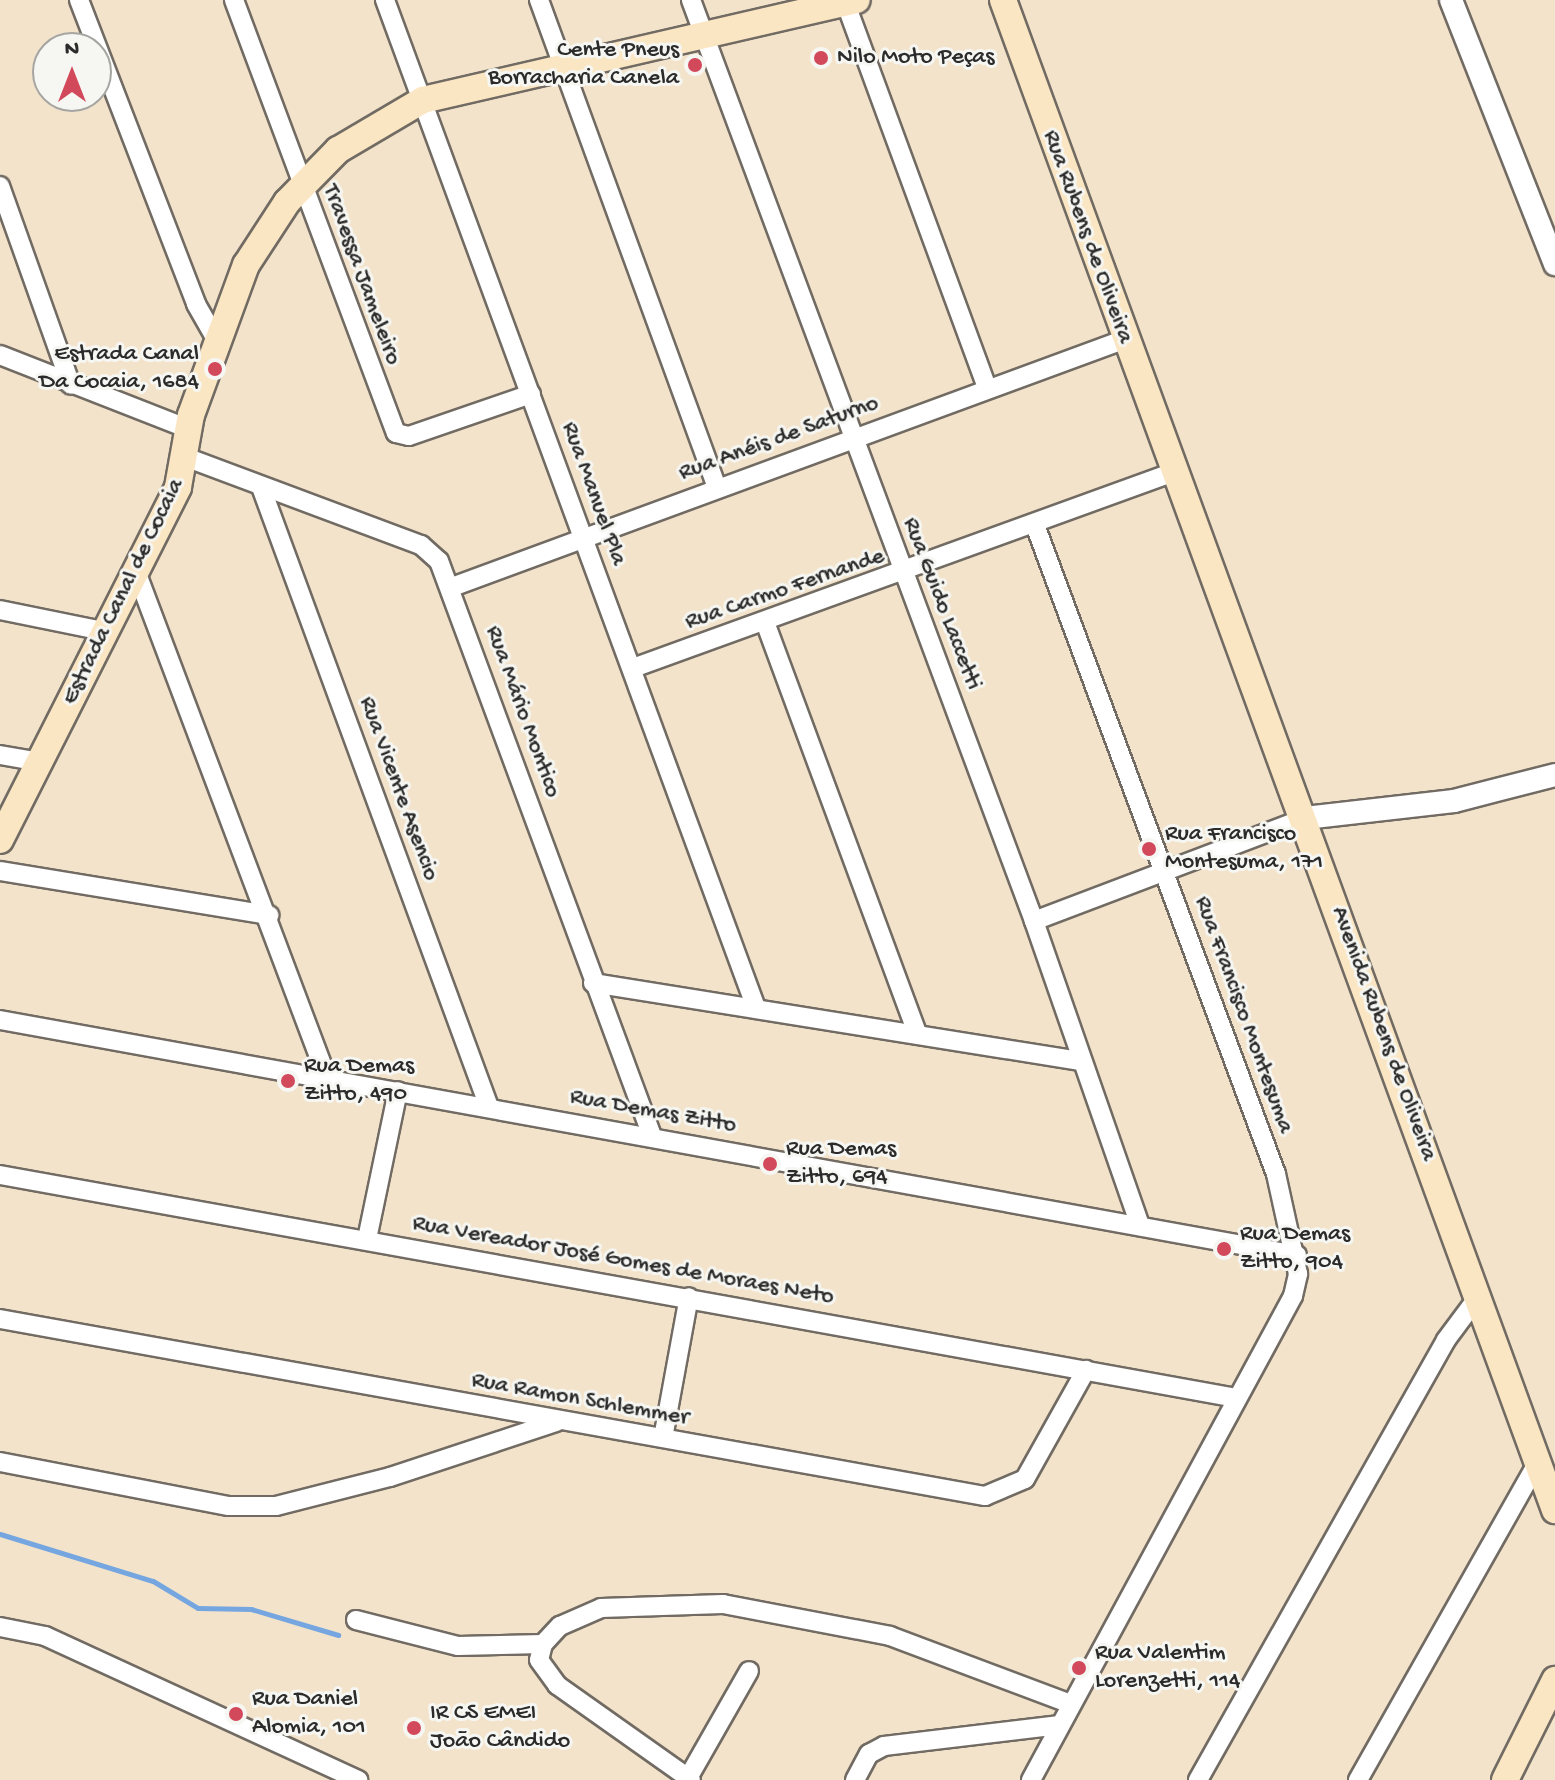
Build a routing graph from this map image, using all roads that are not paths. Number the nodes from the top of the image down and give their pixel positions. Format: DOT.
graph roads {
  1 [pos="79,0"];
  2 [pos="234,0"];
  3 [pos="385,0"];
  4 [pos="539,0"];
  5 [pos="691,0"];
  6 [pos="1003,0"];
  7 [pos="1451,0"];
  8 [pos="852,4"];
  9 [pos="706,40"];
  10 [pos="564,70"];
  11 [pos="423,100"];
  12 [pos="0,186"];
  13 [pos="303,186"];
  14 [pos="1555,264"];
  15 [pos="216,339"];
  16 [pos="1123,340"];
  17 [pos="0,355"];
  18 [pos="71,385"];
  19 [pos="987,387"];
  20 [pos="531,394"];
  21 [pos="189,429"];
  22 [pos="853,439"];
  23 [pos="188,458"];
  24 [pos="1177,471"];
  25 [pos="716,485"];
  26 [pos="261,487"];
  27 [pos="1035,525"];
  28 [pos="583,539"];
  29 [pos="137,574"];
  30 [pos="903,574"];
  31 [pos="452,587"];
  32 [pos="0,610"];
  33 [pos="765,622"];
  34 [pos="108,632"];
  35 [pos="633,668"];
  36 [pos="0,755"];
  37 [pos="39,762"];
  38 [pos="1555,775"];
  39 [pos="1305,818"];
  40 [pos="0,840"];
  41 [pos="0,871"];
  42 [pos="1166,874"];
  43 [pos="269,915"];
  44 [pos="1034,921"];
  45 [pos="593,983"];
  46 [pos="755,1005"];
  47 [pos="0,1020"];
  48 [pos="918,1035"];
  49 [pos="1081,1061"];
  50 [pos="327,1078"];
  51 [pos="398,1091"];
  52 [pos="489,1107"];
  53 [pos="652,1136"];
  54 [pos="0,1175"];
  55 [pos="1140,1226"];
  56 [pos="367,1239"];
  57 [pos="1297,1255"];
  58 [pos="689,1297"];
  59 [pos="1478,1297"];
  60 [pos="0,1319"];
  61 [pos="1086,1370"];
  62 [pos="1237,1398"];
  63 [pos="558,1421"];
  64 [pos="663,1438"];
  65 [pos="0,1462"];
  66 [pos="1538,1462"];
  67 [pos="1555,1510"];
  68 [pos="356,1620"];
  69 [pos="0,1627"];
  70 [pos="543,1644"];
  71 [pos="749,1671"];
  72 [pos="1555,1680"];
  73 [pos="1071,1704"];
  74 [pos="1060,1725"];
  75 [pos="333,1774"];
  76 [pos="690,1779"];
  77 [pos="358,1780"];
  78 [pos="855,1780"];
  79 [pos="1031,1780"];
  80 [pos="1198,1780"];
  81 [pos="1358,1780"];
  82 [pos="1505,1780"];
  1 -- 15 [label="street"];
  2 -- 13 [label="street, Travessa Jameleiro"];
  3 -- 11 [label="street, Rua Manuel Pla"];
  4 -- 10 [label="street"];
  5 -- 9 [label="street, Rua Guido Laccetti"];
  6 -- 16 [label="main road, Rua Rubens de Oliveira"];
  7 -- 14 [label="street"];
  8 -- 9 [label="main road, Estrada Canal de Cocaia"];
  8 -- 19 [label="street"];
  9 -- 10 [label="main road, Estrada Canal de Cocaia"];
  9 -- 22 [label="street, Rua Guido Laccetti"];
  10 -- 11 [label="main road, Estrada Canal de Cocaia"];
  10 -- 25 [label="street"];
  11 -- 13 [label="main road, Estrada Canal de Cocaia"];
  11 -- 20 [label="street, Rua Manuel Pla"];
  12 -- 18 [label="street"];
  13 -- 15 [label="main road, Estrada Canal de Cocaia"];
  13 -- 20 [label="street, Travessa Jameleiro"];
  15 -- 21 [label="main road, Estrada Canal de Cocaia"];
  16 -- 19 [label="street, Rua Anéis de Saturno"];
  16 -- 24 [label="main road, Rua Rubens de Oliveira"];
  17 -- 18 [label="street"];
  18 -- 21 [label="street"];
  19 -- 22 [label="street, Rua Anéis de Saturno"];
  20 -- 28 [label="street, Rua Manuel Pla"];
  21 -- 23 [label="main road, Estrada Canal de Cocaia"];
  22 -- 25 [label="street, Rua Anéis de Saturno"];
  22 -- 30 [label="street, Rua Guido Laccetti"];
  23 -- 26 [label="street, Rua Mário Montico"];
  23 -- 29 [label="main road, Estrada Canal de Cocaia"];
  24 -- 27 [label="street, Rua Carmo Fernande"];
  24 -- 39 [label="main road, Avenida Rubens de Oliveira"];
  25 -- 28 [label="street, Rua Anéis de Saturno"];
  26 -- 31 [label="street, Rua Mário Montico"];
  26 -- 52 [label="street, Rua Vicente Asencio"];
  27 -- 30 [label="street, Rua Carmo Fernande"];
  27 -- 42 [label="street, Rua Francisco Montesuma"];
  28 -- 31 [label="street, Rua Anéis de Saturno"];
  28 -- 35 [label="street, Rua Manuel Pla"];
  29 -- 34 [label="main road, Estrada Canal de Cocaia"];
  29 -- 43 [label="street"];
  30 -- 33 [label="street, Rua Carmo Fernande"];
  30 -- 44 [label="street, Rua Guido Laccetti"];
  31 -- 45 [label="street, Rua Mário Montico"];
  32 -- 34 [label="street"];
  33 -- 35 [label="street, Rua Carmo Fernande"];
  33 -- 48 [label="street"];
  34 -- 37 [label="main road, Estrada Canal de Cocaia"];
  35 -- 46 [label="street, Rua Manuel Pla"];
  36 -- 37 [label="street"];
  37 -- 40 [label="main road, Estrada Canal de Cocaia"];
  38 -- 39 [label="street"];
  39 -- 42 [label="street"];
  39 -- 59 [label="main road, Avenida Rubens de Oliveira"];
  41 -- 43 [label="street"];
  42 -- 44 [label="street"];
  42 -- 57 [label="street, Rua Francisco Montesuma"];
  43 -- 50 [label="street"];
  44 -- 49 [label="street, Rua Guido Laccetti"];
  45 -- 46 [label="street"];
  45 -- 53 [label="street, Rua Mário Montico"];
  46 -- 48 [label="street"];
  47 -- 50 [label="street, Rua Demas Zitto"];
  48 -- 49 [label="street"];
  49 -- 55 [label="street, Rua Guido Laccetti"];
  50 -- 51 [label="street, Rua Demas Zitto"];
  51 -- 52 [label="street, Rua Demas Zitto"];
  51 -- 56 [label="street"];
  52 -- 53 [label="street, Rua Demas Zitto"];
  53 -- 55 [label="street, Rua Demas Zitto"];
  54 -- 56 [label="street, Rua Vereador José Gomes de Moraes Neto"];
  55 -- 57 [label="street, Rua Demas Zitto"];
  56 -- 58 [label="street, Rua Vereador José Gomes de Moraes Neto"];
  57 -- 62 [label="street"];
  58 -- 61 [label="street, Rua Vereador José Gomes de Moraes Neto"];
  58 -- 64 [label="street"];
  59 -- 66 [label="main road, Avenida Rubens de Oliveira"];
  59 -- 80 [label="street"];
  60 -- 63 [label="street, Rua Ramon Schlemmer"];
  61 -- 62 [label="street, Rua Vereador José Gomes de Moraes Neto"];
  61 -- 64 [label="street, Rua Ramon Schlemmer"];
  62 -- 73 [label="street"];
  63 -- 64 [label="street, Rua Ramon Schlemmer"];
  63 -- 65 [label="street"];
  66 -- 67 [label="main road, Avenida Rubens de Oliveira"];
  66 -- 81 [label="street"];
  68 -- 70 [label="street"];
  69 -- 75 [label="street"];
  70 -- 73 [label="street"];
  70 -- 76 [label="street"];
  71 -- 76 [label="street"];
  72 -- 82 [label="main road"];
  73 -- 74 [label="street"];
  74 -- 78 [label="street"];
  74 -- 79 [label="street"];
  75 -- 77 [label="street"];
}
